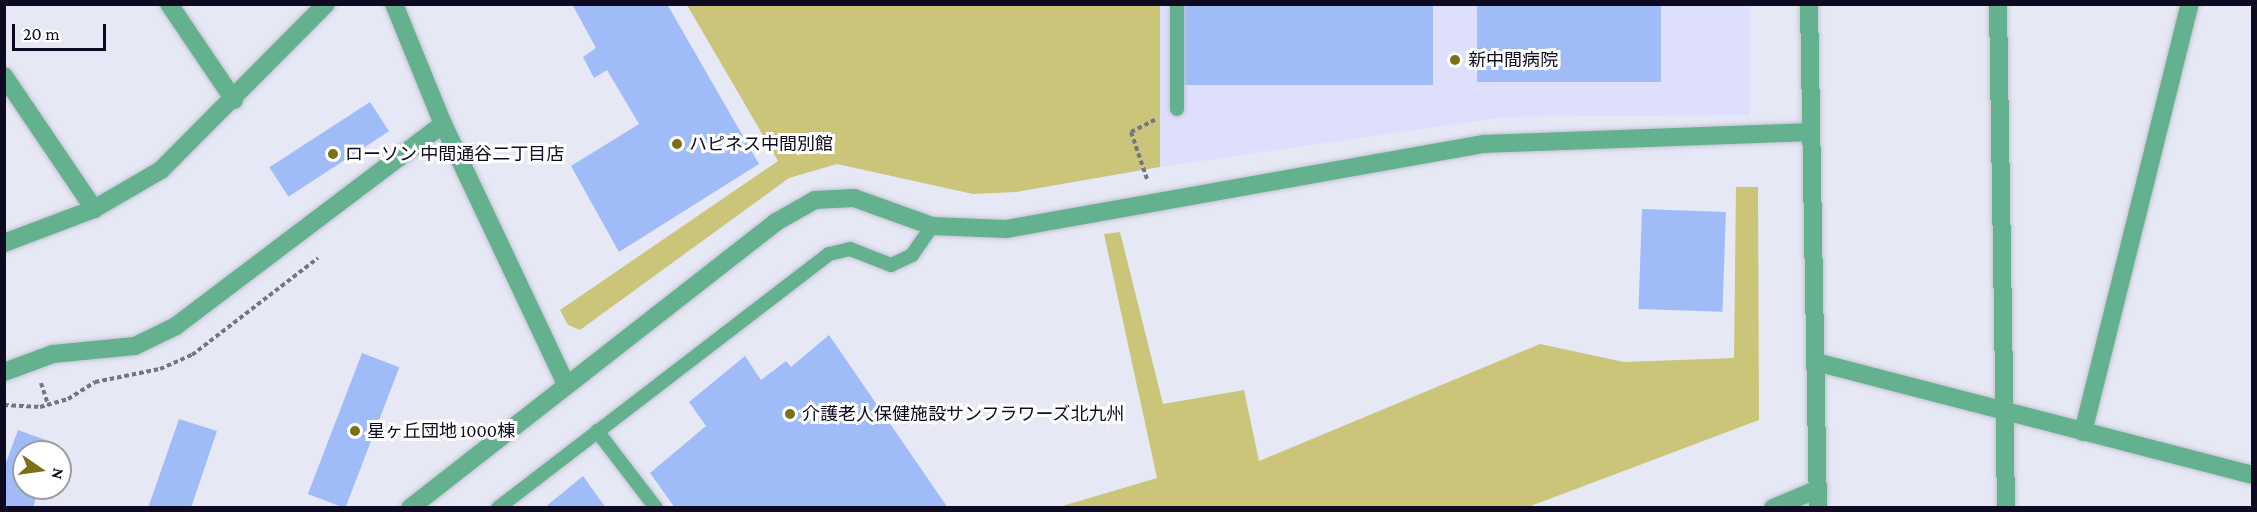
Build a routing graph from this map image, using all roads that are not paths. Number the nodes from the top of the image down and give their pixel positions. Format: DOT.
graph roads {
  1 [pos="169,4"];
  2 [pos="326,4"];
  3 [pos="394,4"];
  4 [pos="1177,4"];
  5 [pos="1809,4"];
  6 [pos="1998,4"];
  7 [pos="2190,4"];
  8 [pos="4,76"];
  9 [pos="234,100"];
  10 [pos="1177,110"];
  11 [pos="443,124"];
  12 [pos="1811,132"];
  13 [pos="94,209"];
  14 [pos="932,226"];
  15 [pos="4,243"];
  16 [pos="1816,362"];
  17 [pos="4,372"];
  18 [pos="566,384"];
  19 [pos="2002,412"];
  20 [pos="597,431"];
  21 [pos="2083,432"];
  22 [pos="2252,474"];
  23 [pos="1818,498"];
  24 [pos="410,507"];
  25 [pos="498,507"];
  26 [pos="656,507"];
  27 [pos="1773,507"];
  28 [pos="2006,507"];
  1 -- 9 [label="street"];
  2 -- 9 [label="street"];
  3 -- 11 [label="street"];
  4 -- 10 [label="lane"];
  5 -- 12 [label="street"];
  6 -- 19 [label="street"];
  7 -- 21 [label="street"];
  8 -- 13 [label="street"];
  9 -- 13 [label="street"];
  11 -- 17 [label="street"];
  11 -- 18 [label="street"];
  12 -- 14 [label="street"];
  12 -- 16 [label="street"];
  13 -- 15 [label="street"];
  14 -- 18 [label="street"];
  14 -- 20 [label="lane"];
  16 -- 19 [label="street"];
  16 -- 23 [label="street"];
  18 -- 24 [label="street"];
  19 -- 21 [label="street"];
  19 -- 28 [label="street"];
  20 -- 25 [label="lane"];
  20 -- 26 [label="lane"];
  21 -- 22 [label="street"];
  23 -- 27 [label="street"];
}
